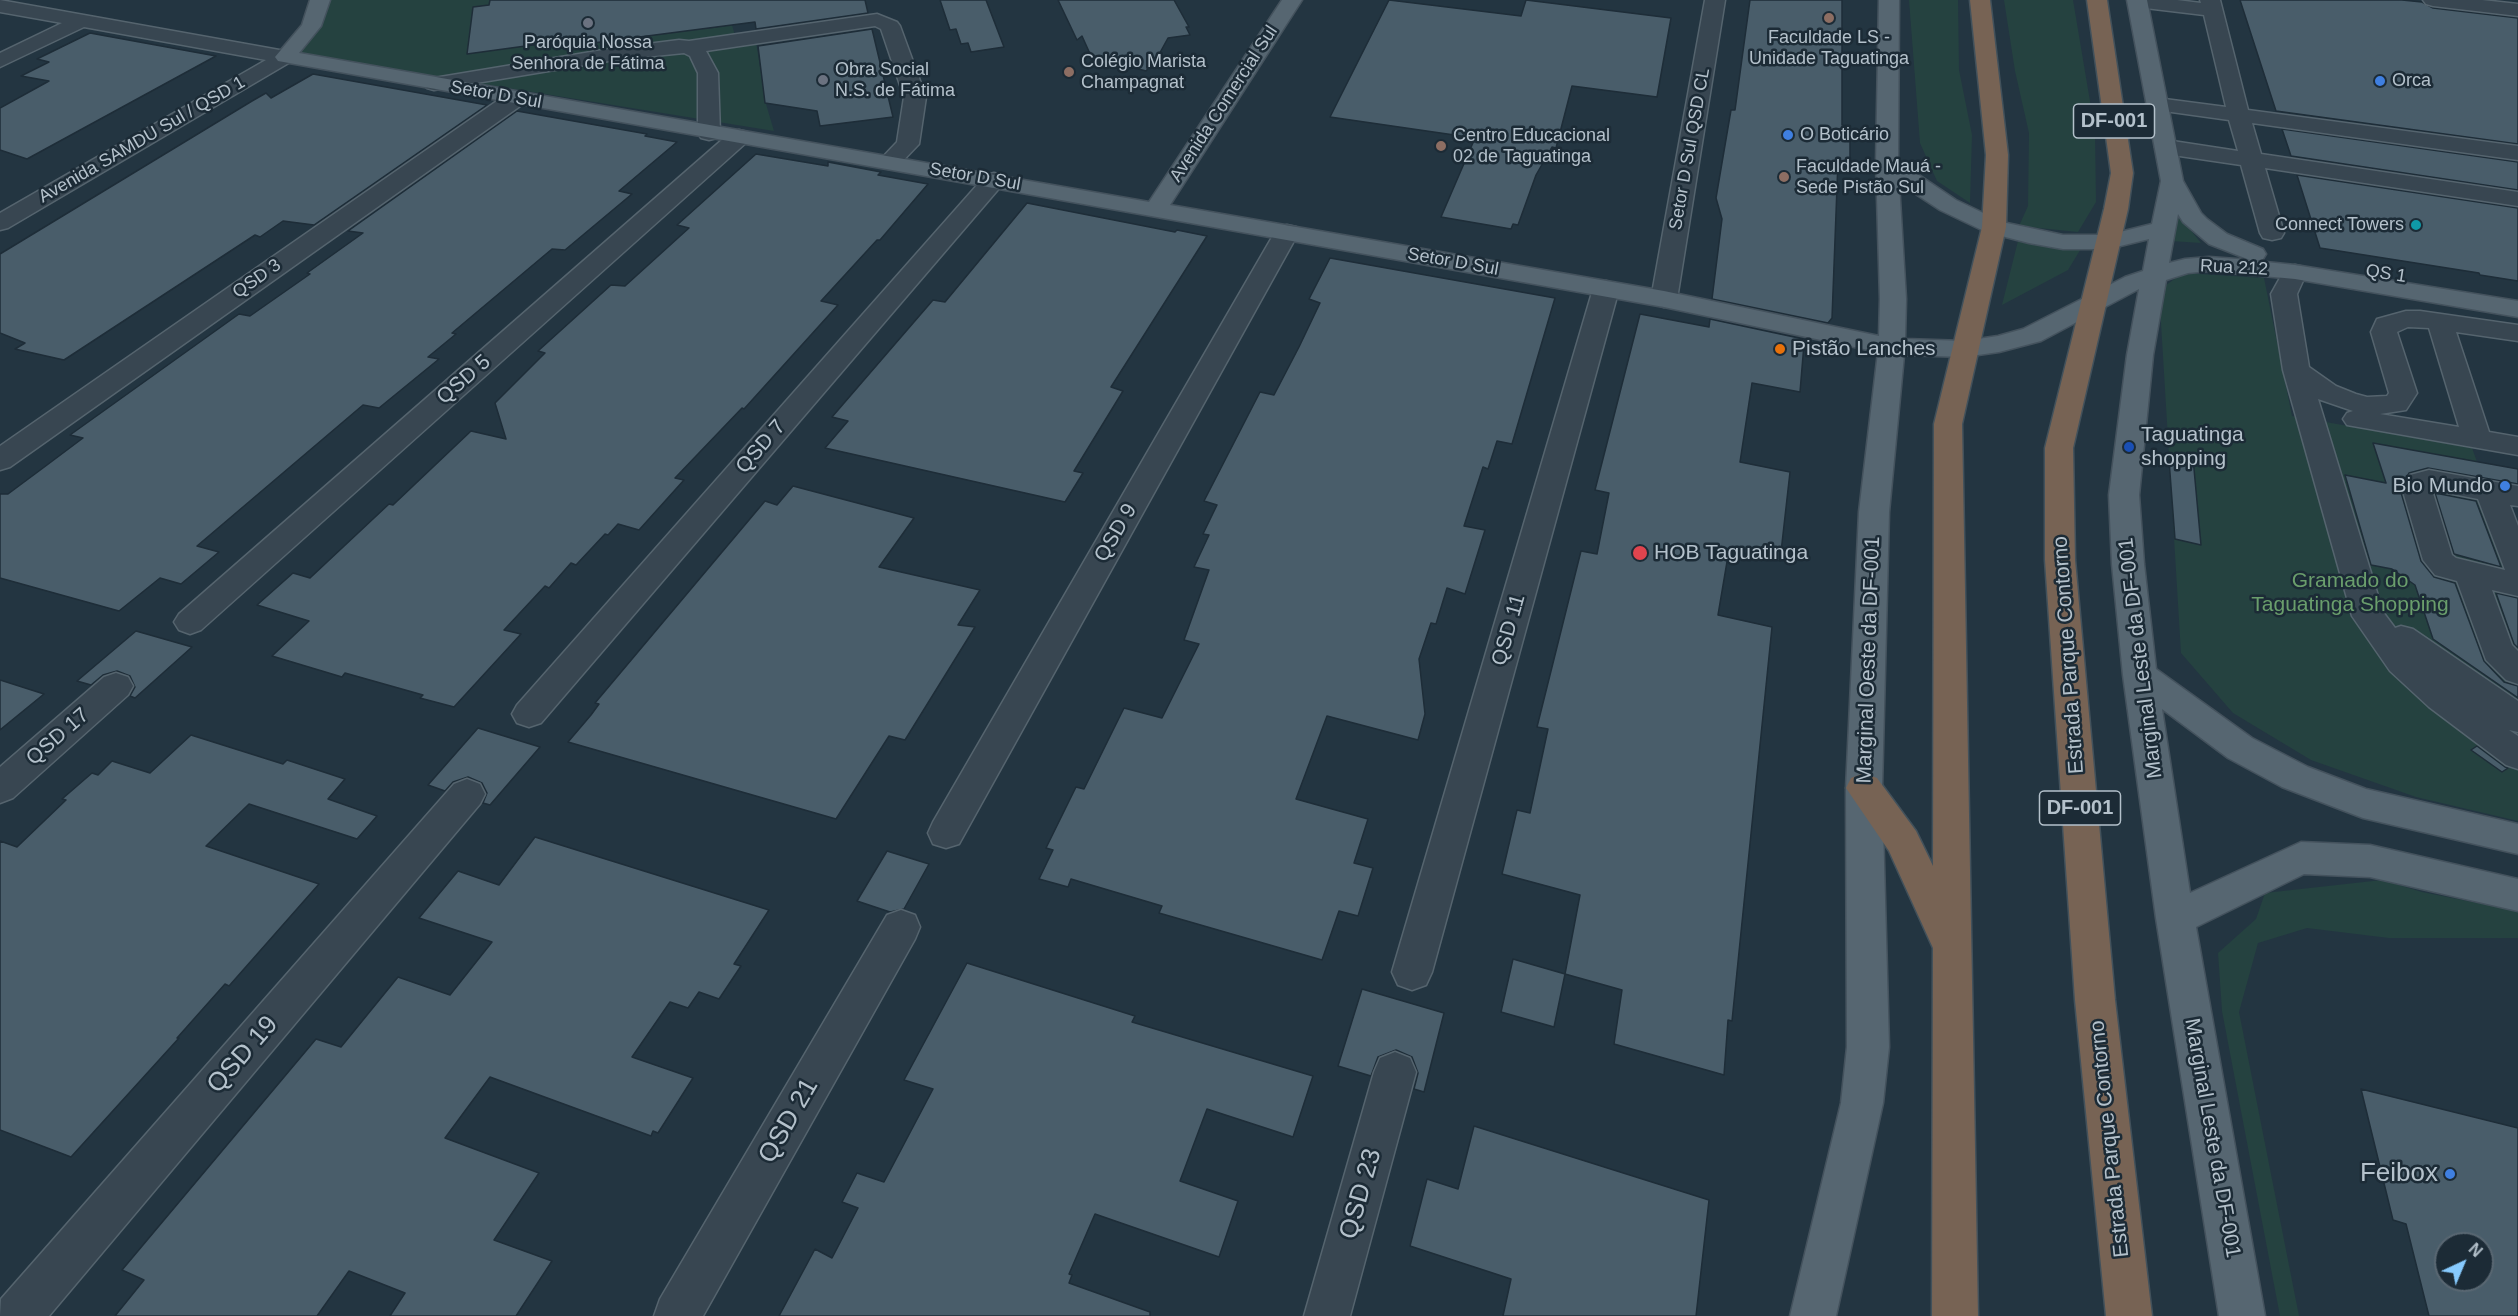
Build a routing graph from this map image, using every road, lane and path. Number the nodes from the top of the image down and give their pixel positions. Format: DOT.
graph roads {
  1 [pos="320,0"];
  2 [pos="1292,0"];
  3 [pos="1715,0"];
  4 [pos="1889,0"];
  5 [pos="1980,0"];
  6 [pos="2097,0"];
  7 [pos="2137,0"];
  8 [pos="2433,0"];
  9 [pos="2211,5"];
  10 [pos="0,6"];
  11 [pos="2518,10"];
  12 [pos="81,21"];
  13 [pos="689,47"];
  14 [pos="285,57"];
  15 [pos="0,60"];
  16 [pos="434,84"];
  17 [pos="514,99"];
  18 [pos="2157,104"];
  19 [pos="2238,113"];
  20 [pos="709,133"];
  21 [pos="739,137"];
  22 [pos="2166,147"];
  23 [pos="2518,153"];
  24 [pos="2252,159"];
  25 [pos="889,162"];
  26 [pos="1887,164"];
  27 [pos="994,180"];
  28 [pos="2172,181"];
  29 [pos="2518,199"];
  30 [pos="1156,208"];
  31 [pos="0,223"];
  32 [pos="1994,228"];
  33 [pos="2164,228"];
  34 [pos="1287,232"];
  35 [pos="2272,233"];
  36 [pos="2108,242"];
  37 [pos="2254,254"];
  38 [pos="2156,267"];
  39 [pos="2295,272"];
  40 [pos="1606,289"];
  41 [pos="2095,290"];
  42 [pos="2518,294"];
  43 [pos="1664,299"];
  44 [pos="2440,321"];
  45 [pos="2514,324"];
  46 [pos="1892,337"];
  47 [pos="1966,340"];
  48 [pos="2518,357"];
  49 [pos="2296,370"];
  50 [pos="2307,411"];
  51 [pos="2478,440"];
  52 [pos="2518,447"];
  53 [pos="0,460"];
  54 [pos="2504,494"];
  55 [pos="2518,566"];
  56 [pos="2471,575"];
  57 [pos="2518,585"];
  58 [pos="2368,616"];
  59 [pos="190,622"];
  60 [pos="2504,632"];
  61 [pos="2518,671"];
  62 [pos="2140,675"];
  63 [pos="116,686"];
  64 [pos="529,714"];
  65 [pos="2518,719"];
  66 [pos="2518,755"];
  67 [pos="0,788"];
  68 [pos="1864,788"];
  69 [pos="467,794"];
  70 [pos="946,833"];
  71 [pos="2518,839"];
  72 [pos="2518,895"];
  73 [pos="2175,918"];
  74 [pos="901,927"];
  75 [pos="1954,950"];
  76 [pos="1412,972"];
  77 [pos="1395,1072"];
  78 [pos="18,1316"];
  79 [pos="677,1316"];
  80 [pos="1327,1316"];
  81 [pos="1813,1316"];
  82 [pos="1955,1316"];
  83 [pos="2129,1316"];
  84 [pos="2242,1316"];
  1 -- 14 [label="main road"];
  2 -- 30 [label="main road, Avenida Comercial Sul"];
  3 -- 43 [label="street, Setor D Sul QSD CL"];
  4 -- 26 [label="main road, Marginal Oeste da DF-001"];
  5 -- 32 [label="highway"];
  6 -- 36 [label="highway, Estrada Parque Contorno / DF-001"];
  7 -- 9 [label="street"];
  7 -- 18 [label="main road, Marginal Leste da DF-001"];
  8 -- 11 [label="street"];
  9 -- 19 [label="street"];
  10 -- 12 [label="street"];
  12 -- 14 [label="street"];
  12 -- 15 [label="street"];
  13 -- 16 [label="street"];
  13 -- 20 [label="street"];
  13 -- 25 [label="street"];
  14 -- 16 [label="main road, Setor D Sul"];
  14 -- 31 [label="street, Avenida SAMDU Sul / QSD 1"];
  16 -- 17 [label="main road, Setor D Sul"];
  17 -- 20 [label="main road, Setor D Sul"];
  17 -- 53 [label="street, QSD 3"];
  18 -- 19 [label="street"];
  18 -- 22 [label="main road, Marginal Leste da DF-001"];
  19 -- 23 [label="street"];
  19 -- 24 [label="street"];
  20 -- 21 [label="main road, Setor D Sul"];
  21 -- 25 [label="main road, Setor D Sul"];
  21 -- 59 [label="street, QSD 5"];
  22 -- 24 [label="street"];
  22 -- 28 [label="main road, Marginal Leste da DF-001"];
  24 -- 29 [label="street"];
  24 -- 35 [label="street"];
  25 -- 27 [label="main road, Setor D Sul"];
  26 -- 32 [label="main road"];
  26 -- 46 [label="main road, Marginal Oeste da DF-001"];
  27 -- 30 [label="main road, Setor D Sul"];
  27 -- 64 [label="street, QSD 7"];
  28 -- 33 [label="main road, Marginal Leste da DF-001"];
  28 -- 37 [label="main road"];
  30 -- 34 [label="main road, Setor D Sul"];
  32 -- 36 [label="main road"];
  32 -- 47 [label="highway"];
  33 -- 36 [label="main road"];
  33 -- 38 [label="main road, Marginal Leste da DF-001"];
  34 -- 40 [label="main road, Setor D Sul"];
  34 -- 70 [label="street, QSD 9"];
  36 -- 41 [label="highway, Estrada Parque Contorno / DF-001"];
  37 -- 38 [label="main road, Rua 212"];
  37 -- 42 [label="main road, QS 1"];
  38 -- 39 [label="main road, Rua 212"];
  38 -- 41 [label="main road, Rua 212"];
  38 -- 62 [label="main road, Marginal Leste da DF-001"];
  39 -- 45 [label="main road, Rua 212"];
  39 -- 49 [label="street"];
  40 -- 43 [label="main road, Setor D Sul"];
  40 -- 76 [label="street, QSD 11"];
  41 -- 47 [label="main road, Rua 212"];
  41 -- 83 [label="highway, Estrada Parque Contorno / DF-001"];
  43 -- 46 [label="main road, Setor D Sul"];
  44 -- 45 [label="street"];
  44 -- 49 [label="street"];
  44 -- 51 [label="street"];
  45 -- 48 [label="street"];
  46 -- 47 [label="main road, Rua 212"];
  46 -- 68 [label="main road, Marginal Oeste da DF-001"];
  47 -- 75 [label="highway"];
  49 -- 50 [label="street"];
  50 -- 51 [label="street"];
  50 -- 58 [label="street"];
  51 -- 52 [label="street"];
  54 -- 55 [label="street"];
  54 -- 56 [label="street"];
  56 -- 57 [label="street"];
  56 -- 60 [label="street"];
  58 -- 65 [label="street"];
  58 -- 66 [label="street"];
  60 -- 61 [label="street"];
  62 -- 71 [label="main road"];
  62 -- 73 [label="main road, Marginal Leste da DF-001"];
  63 -- 67 [label="street, QSD 17"];
  68 -- 75 [label="highway"];
  68 -- 81 [label="main road, Marginal Oeste da DF-001"];
  69 -- 78 [label="street, QSD 19"];
  72 -- 73 [label="main road"];
  73 -- 84 [label="main road, Marginal Leste da DF-001"];
  74 -- 79 [label="street, QSD 21"];
  75 -- 82 [label="highway"];
  77 -- 80 [label="street, QSD 23"];
}
